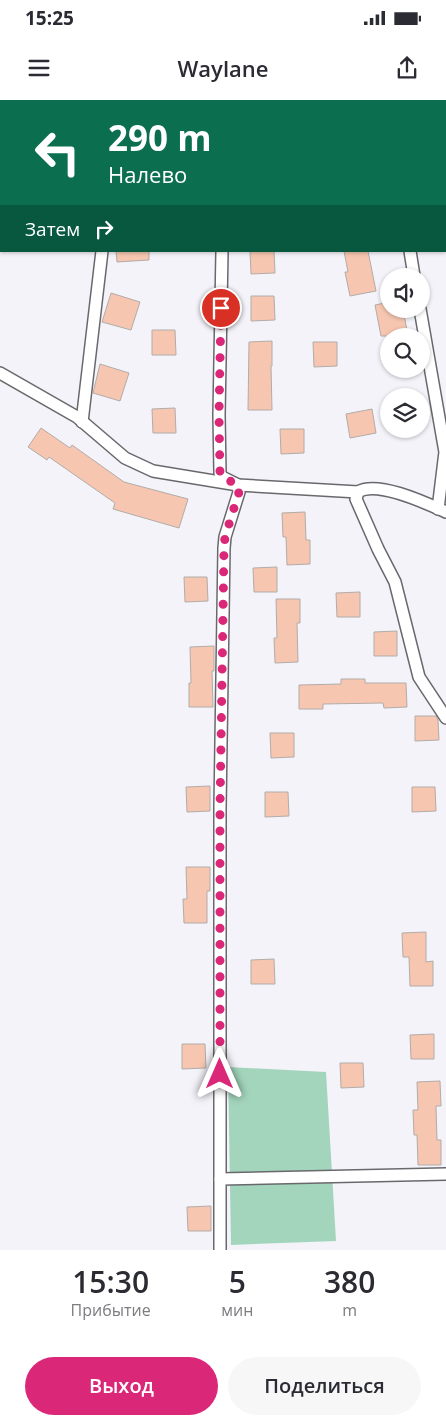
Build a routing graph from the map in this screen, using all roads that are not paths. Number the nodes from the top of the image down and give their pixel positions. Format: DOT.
graph roads {
  1 [pos="102,252"];
  2 [pos="222,252"];
  3 [pos="410,252"];
  4 [pos="413,268"];
  5 [pos="422,318"];
  6 [pos="0,373"];
  7 [pos="82,422"];
  8 [pos="238,485"];
  9 [pos="358,492"];
  10 [pos="442,511"];
  11 [pos="446,718"];
  12 [pos="446,1174"];
  13 [pos="220,1179"];
  14 [pos="220,1250"];
  1 -- 7 [label="street"];
  2 -- 8 [label="street"];
  3 -- 4 [label="street"];
  5 -- 10 [label="street"];
  6 -- 7 [label="street"];
  7 -- 8 [label="street"];
  8 -- 9 [label="street"];
  8 -- 13 [label="street"];
  9 -- 10 [label="street"];
  9 -- 11 [label="street"];
  12 -- 13 [label="street"];
  13 -- 14 [label="street"];
}
